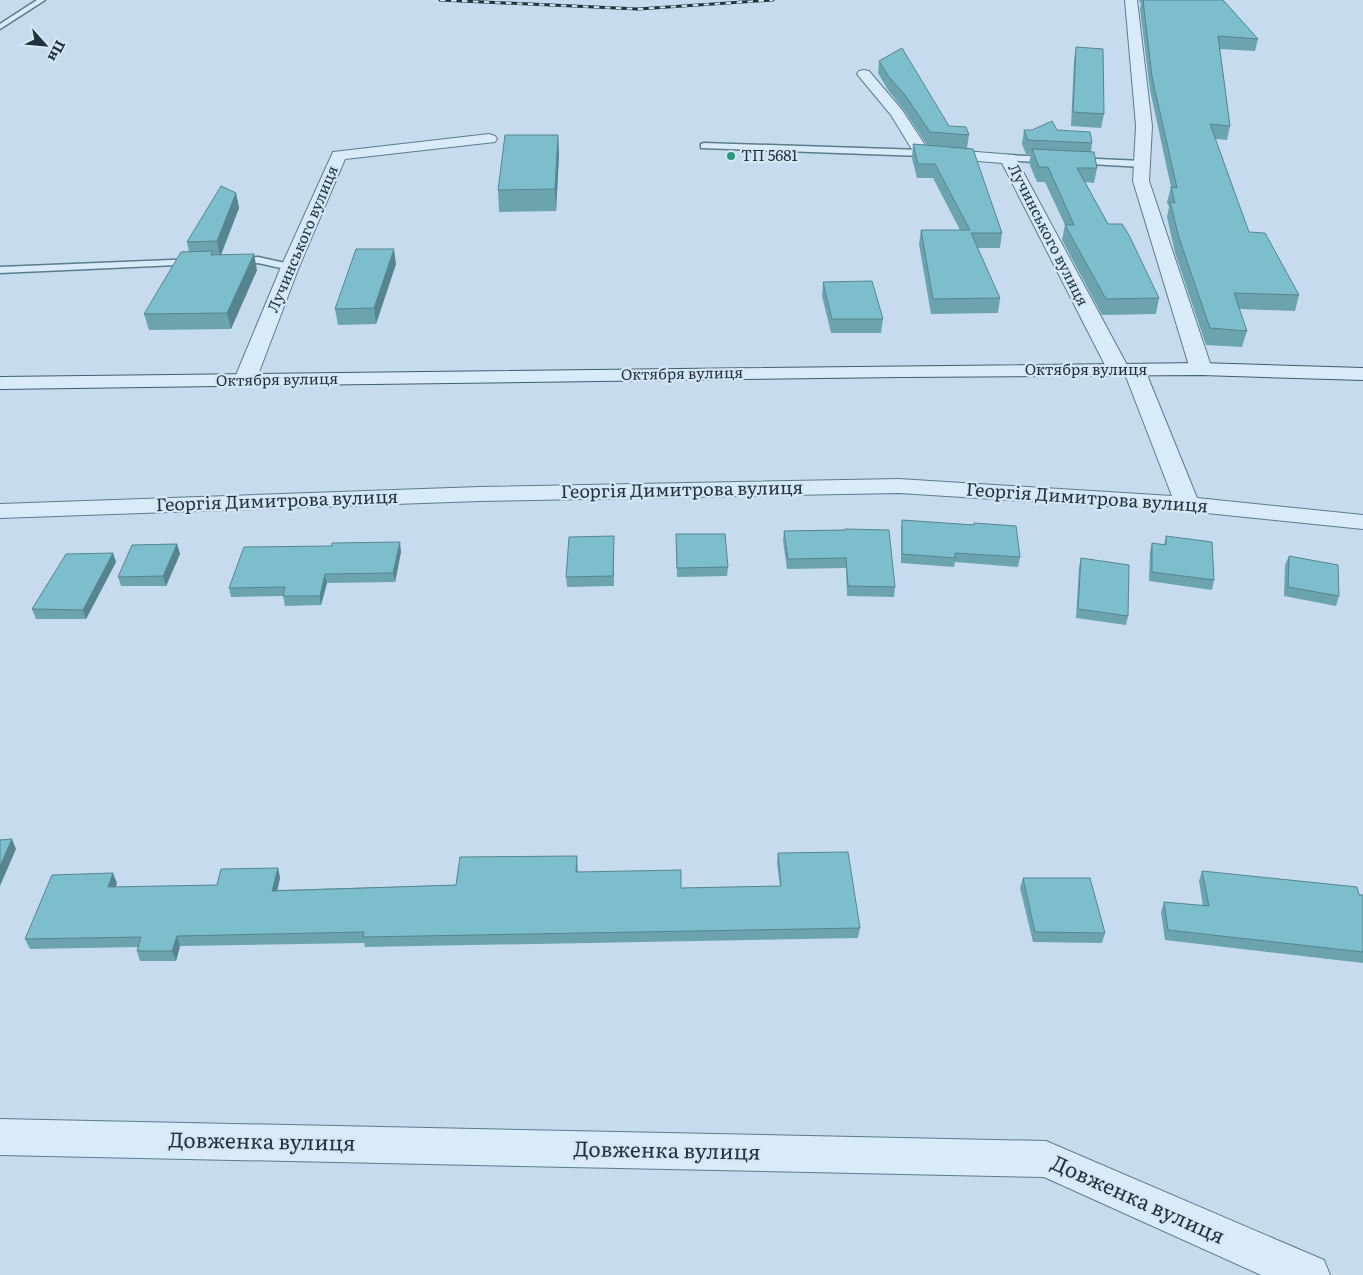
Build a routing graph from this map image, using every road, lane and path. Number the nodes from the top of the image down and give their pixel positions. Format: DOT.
graph roads {
  1 [pos="42,0"];
  2 [pos="1131,0"];
  3 [pos="0,27"];
  4 [pos="864,74"];
  5 [pos="489,139"];
  6 [pos="704,146"];
  7 [pos="922,152"];
  8 [pos="1008,158"];
  9 [pos="1144,164"];
  10 [pos="228,261"];
  11 [pos="208,262"];
  12 [pos="290,267"];
  13 [pos="0,270"];
  14 [pos="1126,369"];
  15 [pos="1201,370"];
  16 [pos="1363,374"];
  17 [pos="245,380"];
  18 [pos="0,383"];
  19 [pos="1187,504"];
  20 [pos="0,511"];
  21 [pos="1363,522"];
  22 [pos="0,1137"];
  23 [pos="1309,1275"];
  1 -- 3 [label="lane"];
  2 -- 9 [label="street"];
  4 -- 7 [label="street"];
  5 -- 12 [label="street, Лучинського вулиця"];
  6 -- 7 [label="lane"];
  7 -- 8 [label="street, Лучинського вулиця"];
  8 -- 9 [label="lane"];
  8 -- 14 [label="street, Лучинського вулиця"];
  9 -- 15 [label="street"];
  10 -- 12 [label="lane"];
  11 -- 13 [label="lane"];
  12 -- 17 [label="street, Лучинського вулиця"];
  14 -- 15 [label="street, Октября вулиця"];
  14 -- 17 [label="street, Октября вулиця"];
  14 -- 19 [label="street, Лучинського вулиця"];
  15 -- 16 [label="street, Октября вулиця"];
  17 -- 18 [label="street, Октября вулиця"];
  19 -- 20 [label="street, Георгія Димитрова вулиця"];
  19 -- 21 [label="street, Георгія Димитрова вулиця"];
  22 -- 23 [label="street, Довженка вулиця"];
}
